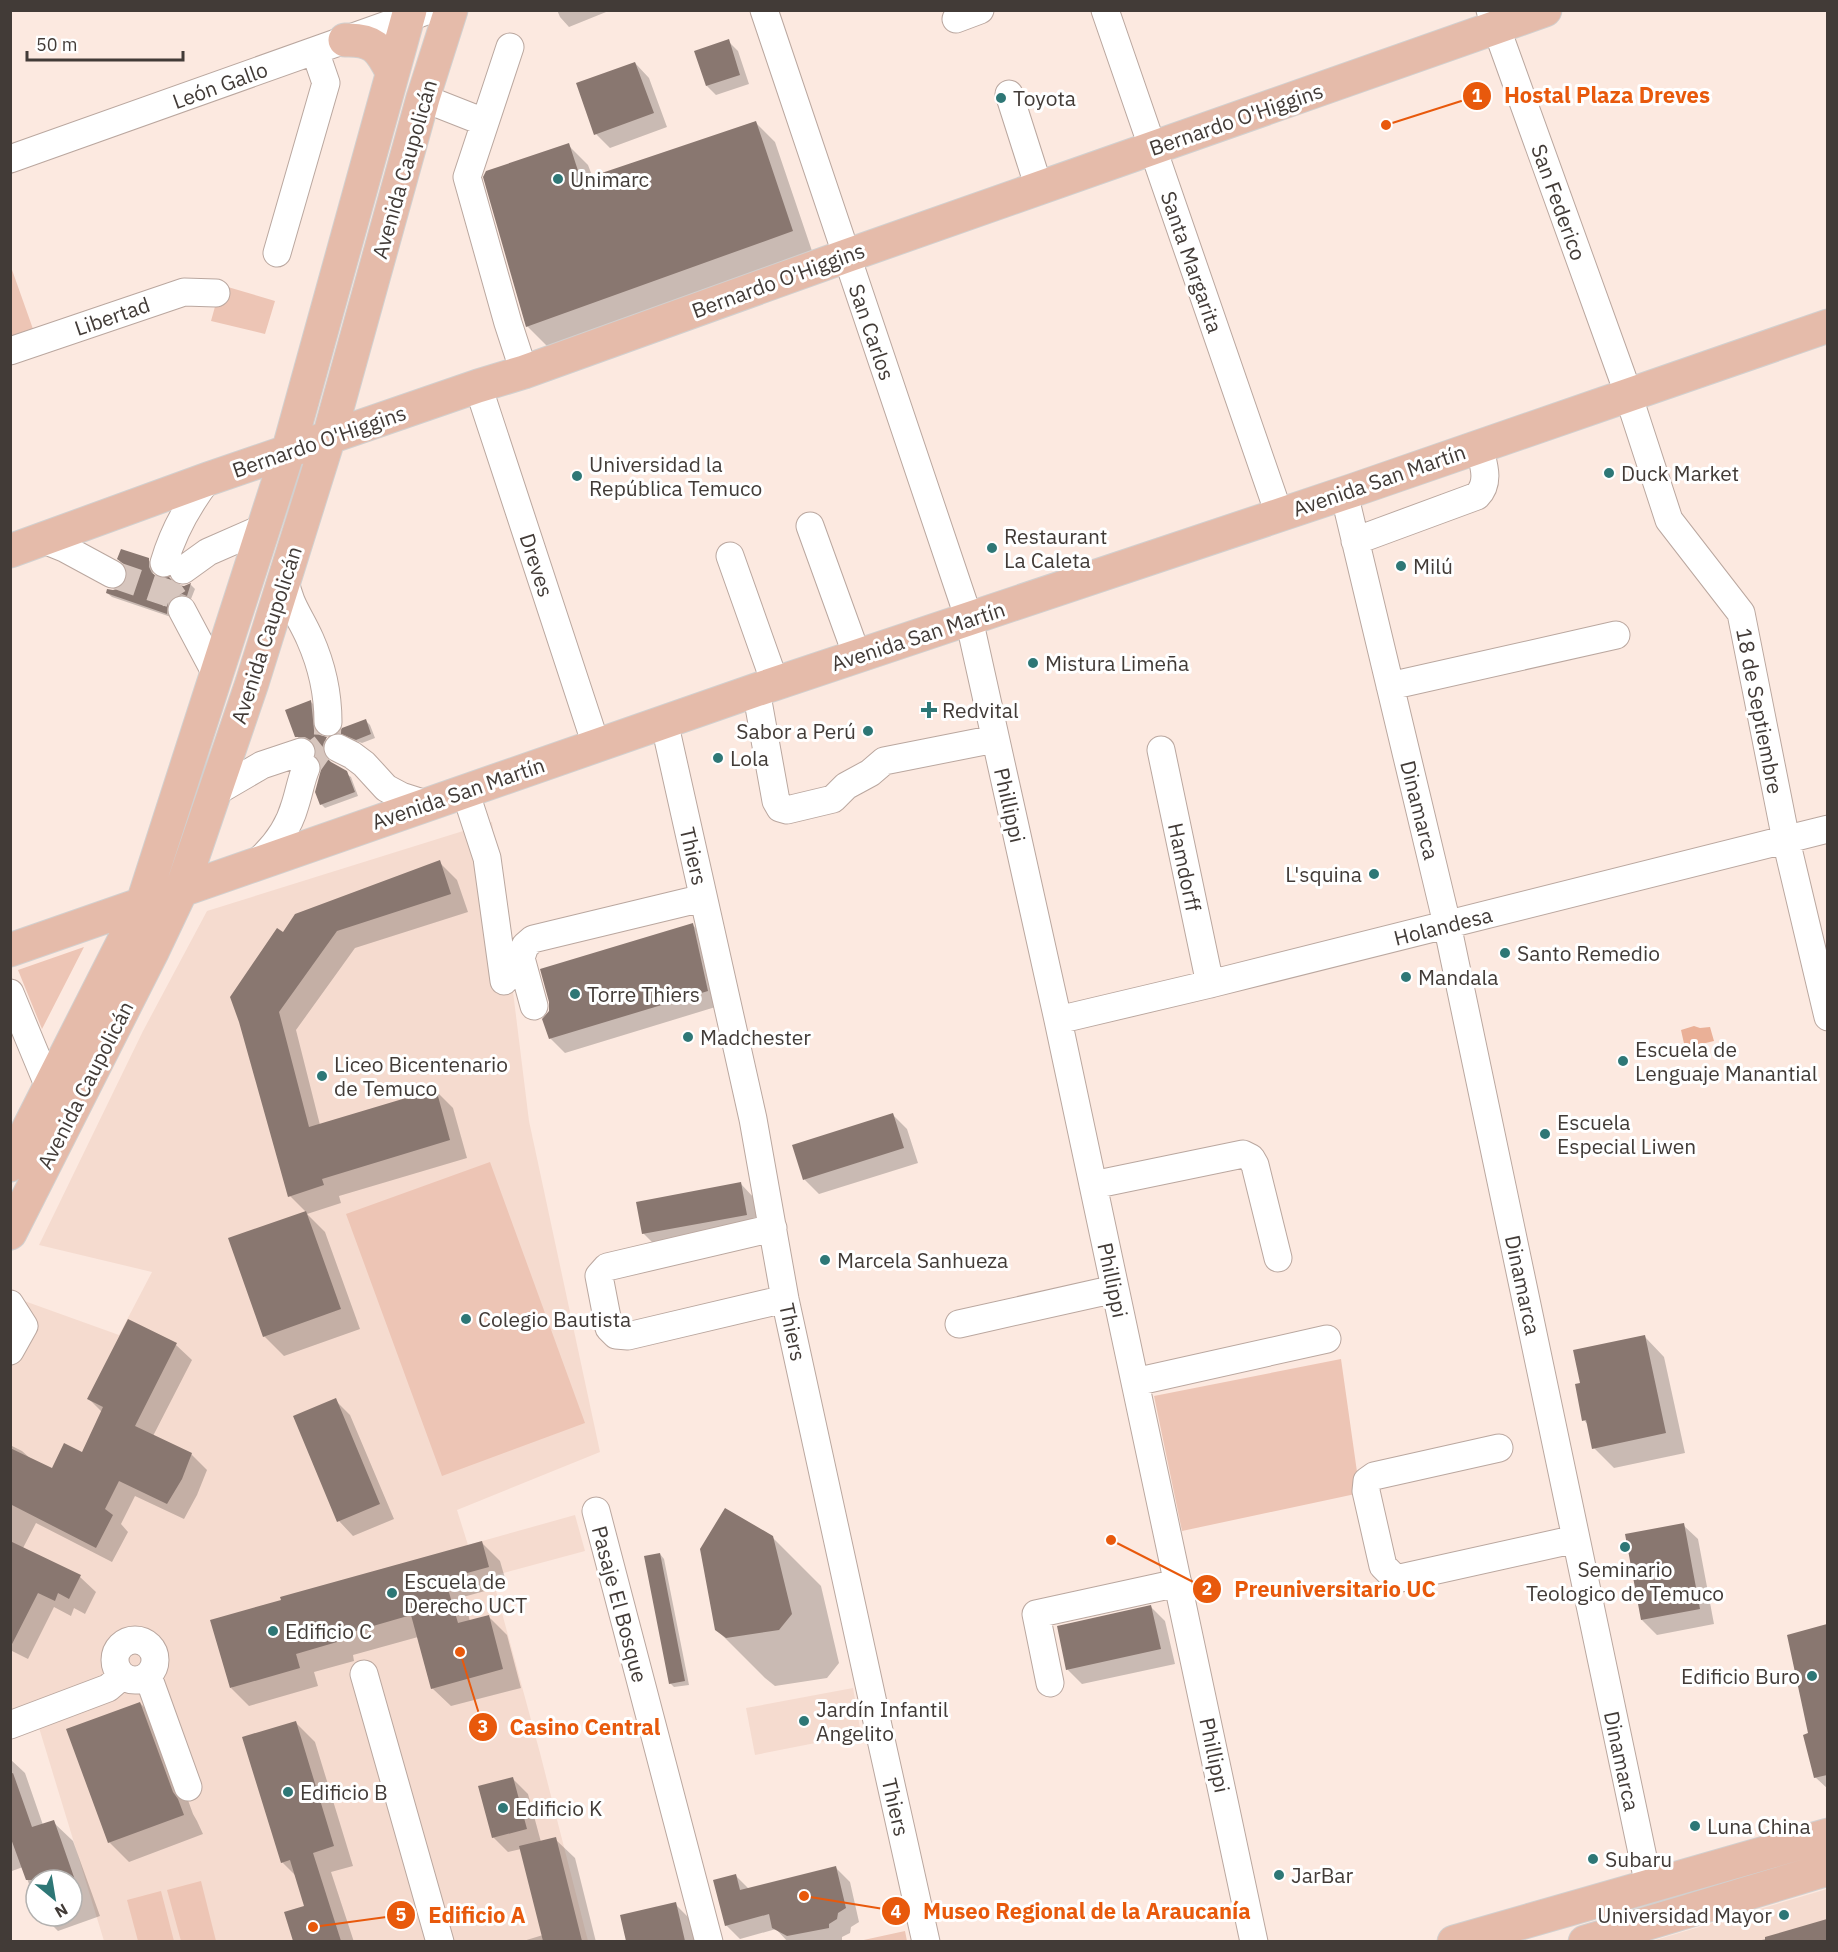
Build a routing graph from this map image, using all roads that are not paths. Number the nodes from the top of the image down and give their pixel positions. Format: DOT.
graph roads {
  1 [pos="451,10"];
  2 [pos="764,10"];
  3 [pos="1105,10"];
  4 [pos="1545,10"];
  5 [pos="416,13"];
  6 [pos="1493,19"];
  7 [pos="330,46"];
  8 [pos="510,47"];
  9 [pos="392,72"];
  10 [pos="1009,94"];
  11 [pos="423,98"];
  12 [pos="484,122"];
  13 [pos="1152,148"];
  14 [pos="10,159"];
  15 [pos="1039,188"];
  16 [pos="276,253"];
  17 [pos="846,256"];
  18 [pos="216,293"];
  19 [pos="1827,326"];
  20 [pos="10,351"];
  21 [pos="524,372"];
  22 [pos="478,386"];
  23 [pos="1628,394"];
  24 [pos="329,437"];
  25 [pos="1479,446"];
  26 [pos="288,452"];
  27 [pos="208,479"];
  28 [pos="1344,493"];
  29 [pos="1279,514"];
  30 [pos="810,526"];
  31 [pos="263,528"];
  32 [pos="44,540"];
  33 [pos="1355,541"];
  34 [pos="10,551"];
  35 [pos="730,556"];
  36 [pos="112,574"];
  37 [pos="285,579"];
  38 [pos="182,610"];
  39 [pos="969,619"];
  40 [pos="1616,635"];
  41 [pos="857,656"];
  42 [pos="216,674"];
  43 [pos="766,686"];
  44 [pos="1390,686"];
  45 [pos="664,721"];
  46 [pos="328,722"];
  47 [pos="995,739"];
  48 [pos="596,745"];
  49 [pos="338,748"];
  50 [pos="1161,750"];
  51 [pos="465,791"];
  52 [pos="214,793"];
  53 [pos="426,804"];
  54 [pos="1827,829"];
  55 [pos="1786,840"];
  56 [pos="254,865"];
  57 [pos="181,891"];
  58 [pos="703,898"];
  59 [pos="142,905"];
  60 [pos="1447,924"];
  61 [pos="10,950"];
  62 [pos="504,981"];
  63 [pos="1210,984"];
  64 [pos="10,993"];
  65 [pos="534,1006"];
  66 [pos="1827,1017"];
  67 [pos="1058,1020"];
  68 [pos="49,1087"];
  69 [pos="10,1165"];
  70 [pos="1093,1185"];
  71 [pos="773,1228"];
  72 [pos="10,1233"];
  73 [pos="1278,1258"];
  74 [pos="1115,1289"];
  75 [pos="785,1299"];
  76 [pos="10,1304"];
  77 [pos="959,1324"];
  78 [pos="1327,1339"];
  79 [pos="10,1351"];
  80 [pos="1135,1382"];
  81 [pos="1499,1448"];
  82 [pos="596,1510"];
  83 [pos="1576,1539"];
  84 [pos="1178,1583"];
  85 [pos="364,1674"];
  86 [pos="1050,1683"];
  87 [pos="10,1725"];
  88 [pos="188,1787"];
  89 [pos="1827,1835"];
  90 [pos="1827,1869"];
  91 [pos="1648,1886"];
  92 [pos="1616,1932"];
  93 [pos="440,1941"];
  94 [pos="709,1941"];
  95 [pos="926,1941"];
  96 [pos="1254,1941"];
  97 [pos="1454,1941"];
  98 [pos="1585,1941"];
  1 -- 11 [label="main road, Avenida Caupolicán"];
  2 -- 17 [label="street, San Carlos"];
  3 -- 13 [label="street, Santa Margarita"];
  4 -- 6 [label="main road, Bernardo O'Higgins"];
  5 -- 7 [label="street, León Gallo"];
  5 -- 9 [label="main road, Avenida Caupolicán"];
  6 -- 13 [label="main road, Bernardo O'Higgins"];
  6 -- 23 [label="street, San Federico"];
  7 -- 9 [label="main road"];
  7 -- 14 [label="street, León Gallo"];
  7 -- 16 [label="street"];
  8 -- 12 [label="street"];
  9 -- 26 [label="main road, Avenida Caupolicán"];
  10 -- 15 [label="street"];
  11 -- 12 [label="street"];
  11 -- 24 [label="main road, Avenida Caupolicán"];
  12 -- 21 [label="street"];
  13 -- 15 [label="main road, Bernardo O'Higgins"];
  13 -- 29 [label="street, Santa Margarita"];
  15 -- 17 [label="main road, Bernardo O'Higgins"];
  17 -- 21 [label="main road, Bernardo O'Higgins"];
  17 -- 39 [label="street, San Carlos"];
  18 -- 20 [label="street, Libertad"];
  19 -- 23 [label="main road, Avenida San Martín"];
  21 -- 22 [label="main road, Bernardo O'Higgins"];
  22 -- 24 [label="main road, Bernardo O'Higgins"];
  22 -- 48 [label="street, Dreves"];
  23 -- 25 [label="main road, Avenida San Martín"];
  23 -- 55 [label="street, 18 de Septiembre"];
  24 -- 26 [label="main road, Bernardo O'Higgins"];
  24 -- 37 [label="main road, Avenida Caupolicán"];
  25 -- 28 [label="main road, Avenida San Martín"];
  25 -- 33 [label="street"];
  26 -- 27 [label="main road, Bernardo O'Higgins"];
  26 -- 31 [label="main road, Avenida Caupolicán"];
  27 -- 31 [label="street"];
  27 -- 32 [label="main road, Bernardo O'Higgins"];
  28 -- 29 [label="main road, Avenida San Martín"];
  28 -- 33 [label="street, Dinamarca"];
  29 -- 39 [label="main road, Avenida San Martín"];
  30 -- 41 [label="street"];
  31 -- 42 [label="main road, Avenida Caupolicán"];
  32 -- 34 [label="main road, Bernardo O'Higgins"];
  32 -- 36 [label="street"];
  33 -- 44 [label="street, Dinamarca"];
  35 -- 43 [label="street"];
  37 -- 46 [label="street"];
  37 -- 52 [label="main road, Avenida Caupolicán"];
  38 -- 42 [label="street"];
  39 -- 41 [label="main road, Avenida San Martín"];
  39 -- 47 [label="street, Phillippi"];
  40 -- 44 [label="street"];
  41 -- 43 [label="main road, Avenida San Martín"];
  42 -- 59 [label="main road, Avenida Caupolicán"];
  43 -- 45 [label="main road, Avenida San Martín"];
  43 -- 47 [label="street"];
  44 -- 60 [label="street, Dinamarca"];
  45 -- 48 [label="main road, Avenida San Martín"];
  45 -- 58 [label="street, Thiers"];
  47 -- 67 [label="street, Phillippi"];
  48 -- 51 [label="main road, Avenida San Martín"];
  49 -- 53 [label="street"];
  50 -- 63 [label="street, Hamdorff"];
  51 -- 53 [label="main road, Avenida San Martín"];
  51 -- 62 [label="street"];
  52 -- 56 [label="street"];
  52 -- 57 [label="main road, Avenida Caupolicán"];
  53 -- 56 [label="main road, Avenida San Martín"];
  54 -- 55 [label="street, Holandesa"];
  55 -- 60 [label="street, Holandesa"];
  55 -- 66 [label="street, 18 de Septiembre"];
  56 -- 57 [label="main road, Avenida San Martín"];
  57 -- 59 [label="main road, Avenida San Martín"];
  57 -- 72 [label="main road, Avenida Caupolicán"];
  58 -- 65 [label="street"];
  58 -- 71 [label="street, Thiers"];
  59 -- 61 [label="main road, Avenida San Martín"];
  59 -- 68 [label="main road, Avenida Caupolicán"];
  60 -- 63 [label="street, Holandesa"];
  60 -- 83 [label="street, Dinamarca"];
  63 -- 67 [label="street, Holandesa"];
  64 -- 68 [label="street"];
  67 -- 70 [label="street, Phillippi"];
  68 -- 69 [label="main road, Avenida Caupolicán"];
  70 -- 73 [label="street"];
  70 -- 74 [label="street, Phillippi"];
  71 -- 75 [label="street, Thiers"];
  71 -- 75 [label="street"];
  74 -- 77 [label="street"];
  74 -- 80 [label="street, Phillippi"];
  75 -- 95 [label="street, Thiers"];
  76 -- 79 [label="street"];
  78 -- 80 [label="street"];
  80 -- 84 [label="street, Phillippi"];
  81 -- 83 [label="street"];
  82 -- 94 [label="street, Pasaje El Bosque"];
  83 -- 91 [label="street, Dinamarca"];
  84 -- 86 [label="street"];
  84 -- 96 [label="street, Phillippi"];
  85 -- 93 [label="street"];
  87 -- 88 [label="street"];
  89 -- 91 [label="main road"];
  90 -- 92 [label="main road"];
  91 -- 92 [label="main road"];
  91 -- 97 [label="main road"];
  92 -- 98 [label="main road"];
}
